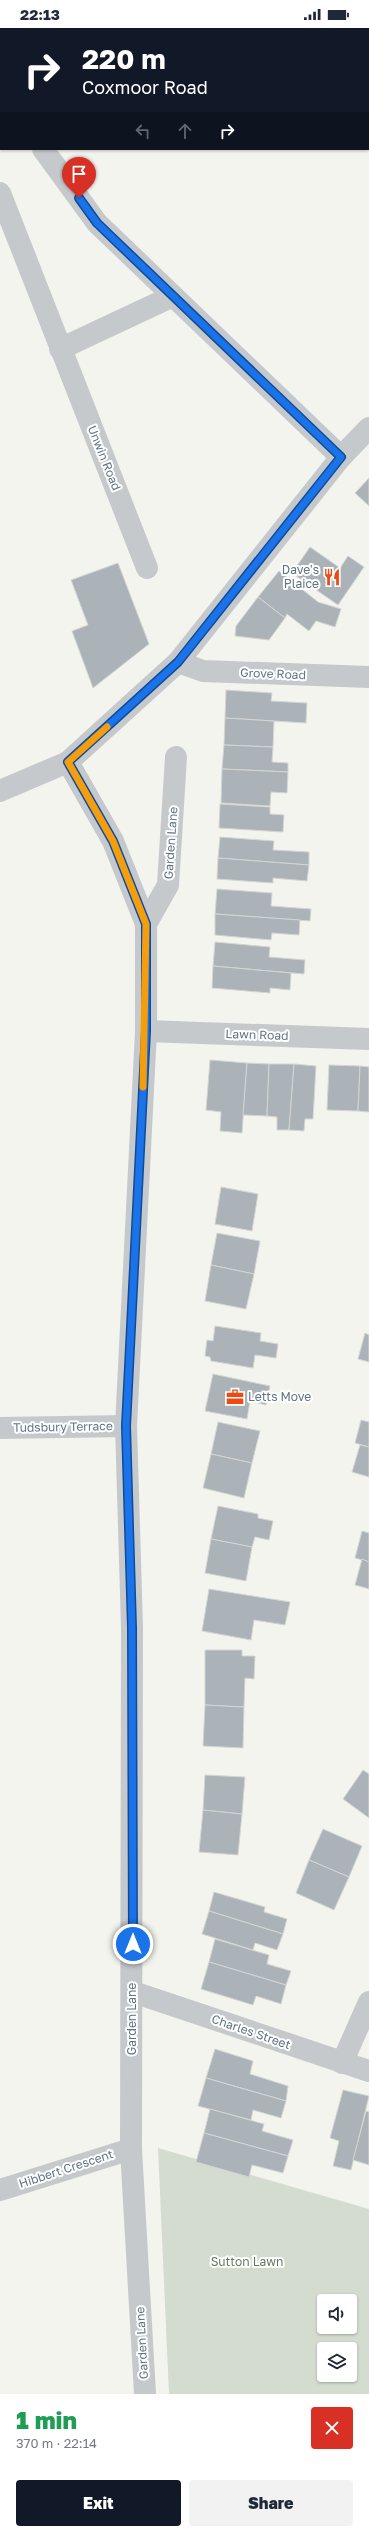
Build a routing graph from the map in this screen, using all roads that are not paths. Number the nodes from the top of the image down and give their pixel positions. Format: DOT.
graph roads {
  1 [pos="44,150"];
  2 [pos="0,193"];
  3 [pos="174,296"];
  4 [pos="60,349"];
  5 [pos="369,428"];
  6 [pos="341,457"];
  7 [pos="147,568"];
  8 [pos="178,662"];
  9 [pos="369,677"];
  10 [pos="176,757"];
  11 [pos="68,762"];
  12 [pos="0,790"];
  13 [pos="146,924"];
  14 [pos="146,1031"];
  15 [pos="369,1039"];
  16 [pos="126,1426"];
  17 [pos="0,1428"];
  18 [pos="133,1992"];
  19 [pos="369,2002"];
  20 [pos="342,2063"];
  21 [pos="369,2070"];
  22 [pos="131,2148"];
  23 [pos="0,2190"];
  24 [pos="145,2394"];
  1 -- 3 [label="street"];
  2 -- 4 [label="street, Unwin Road"];
  3 -- 4 [label="street"];
  3 -- 6 [label="street"];
  4 -- 7 [label="street, Unwin Road"];
  5 -- 6 [label="street"];
  6 -- 8 [label="street"];
  8 -- 9 [label="street, Grove Road"];
  8 -- 11 [label="street"];
  10 -- 13 [label="street, Garden Lane"];
  11 -- 12 [label="street"];
  11 -- 13 [label="street, Garden Lane"];
  13 -- 14 [label="street, Garden Lane"];
  14 -- 15 [label="street, Lawn Road"];
  14 -- 16 [label="street, Garden Lane"];
  16 -- 17 [label="street, Tudsbury Terrace"];
  16 -- 18 [label="street, Garden Lane"];
  18 -- 20 [label="street, Charles Street"];
  18 -- 22 [label="street, Garden Lane"];
  19 -- 20 [label="street"];
  20 -- 21 [label="street, Charles Street"];
  22 -- 23 [label="street, Hibbert Crescent"];
  22 -- 24 [label="street, Garden Lane"];
}
